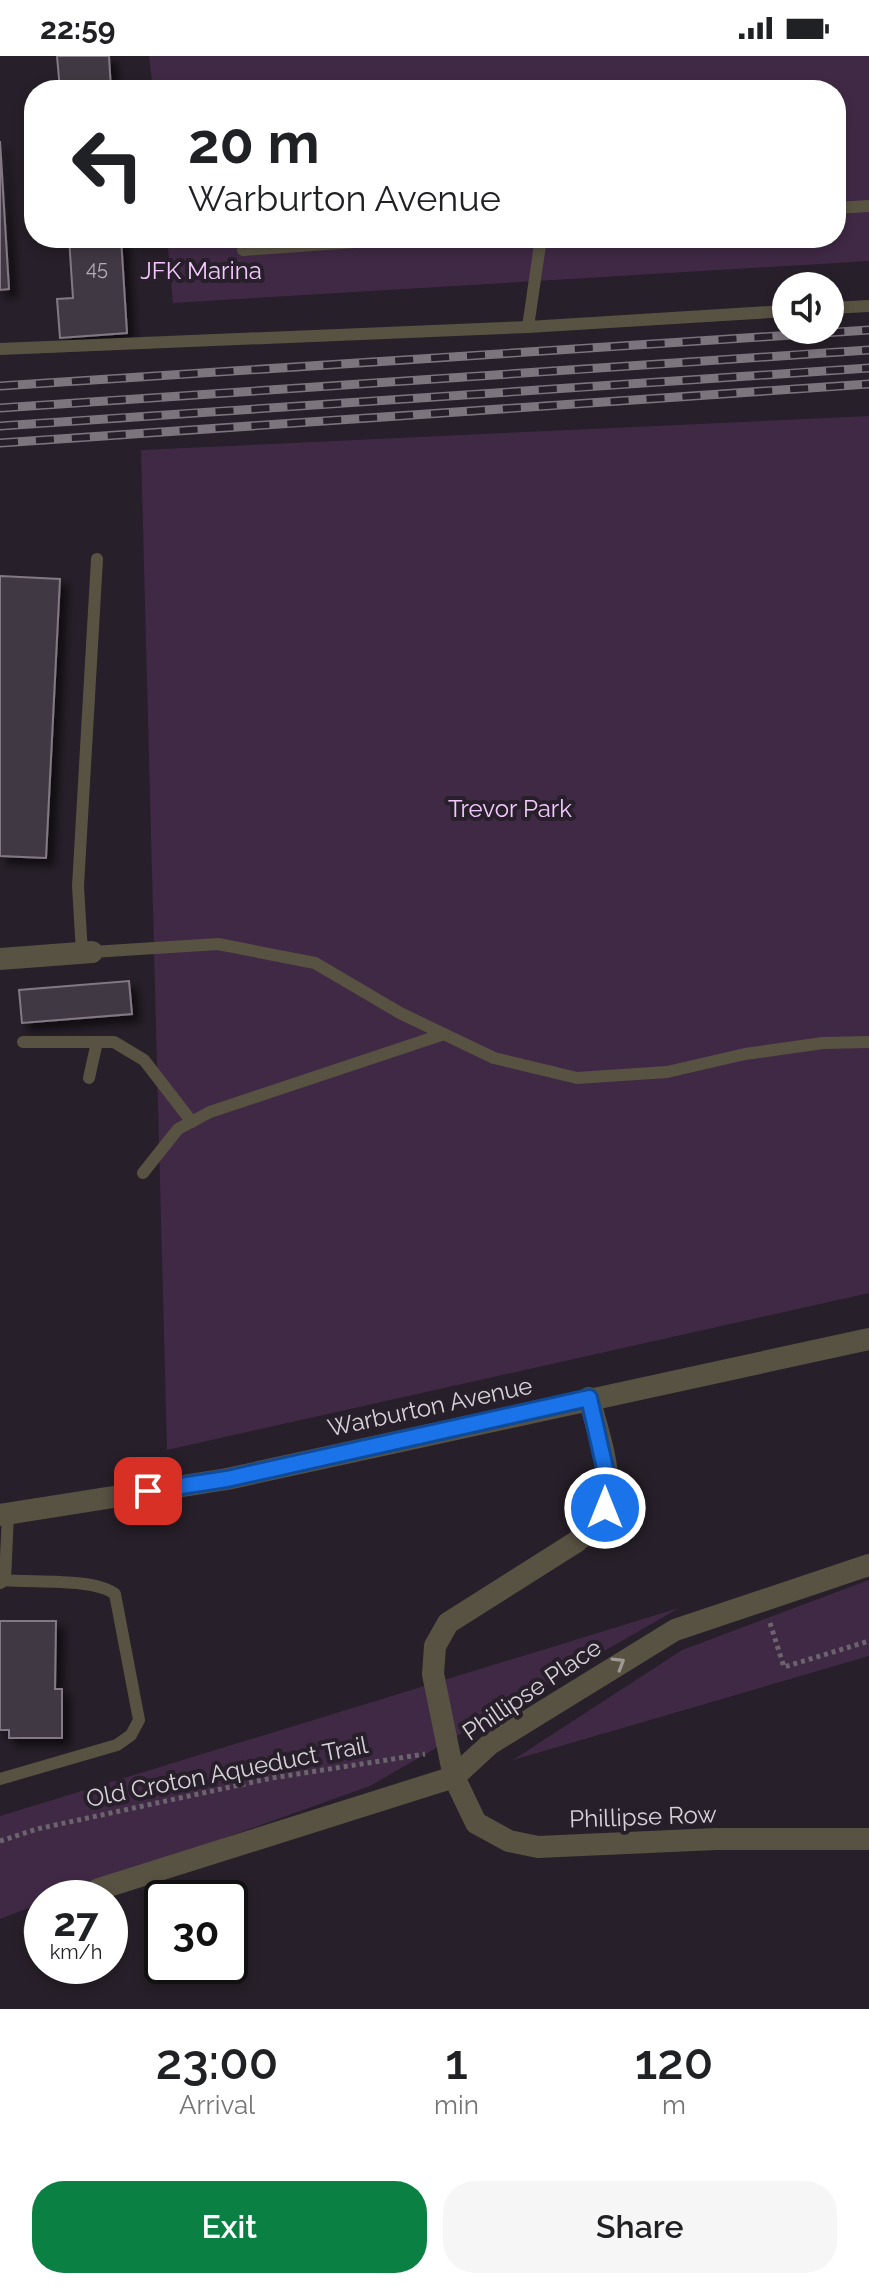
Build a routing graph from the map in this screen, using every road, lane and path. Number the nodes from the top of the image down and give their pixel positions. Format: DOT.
graph roads {
  1 [pos="869,206"];
  2 [pos="846,207"];
  3 [pos="271,248"];
  4 [pos="540,248"];
  5 [pos="243,250"];
  6 [pos="869,306"];
  7 [pos="844,307"];
  8 [pos="772,312"];
  9 [pos="528,327"];
  10 [pos="0,349"];
  11 [pos="97,559"];
  12 [pos="87,952"];
  13 [pos="0,959"];
  14 [pos="444,1034"];
  15 [pos="23,1042"];
  16 [pos="97,1042"];
  17 [pos="869,1042"];
  18 [pos="89,1078"];
  19 [pos="192,1122"];
  20 [pos="143,1173"];
  21 [pos="869,1339"];
  22 [pos="589,1398"];
  23 [pos="4,1514"];
  24 [pos="869,1565"];
  25 [pos="2,1582"];
  26 [pos="763,1601"];
  27 [pos="869,1641"];
  28 [pos="454,1777"];
  29 [pos="0,1779"];
  30 [pos="869,1839"];
  31 [pos="0,1841"];
  32 [pos="128,1880"];
  1 -- 2 [label="lane"];
  3 -- 5 [label="lane"];
  4 -- 9 [label="lane"];
  6 -- 7 [label="lane"];
  8 -- 9 [label="lane"];
  9 -- 10 [label="lane"];
  11 -- 12 [label="lane"];
  12 -- 13 [label="street"];
  12 -- 14 [label="lane"];
  14 -- 17 [label="lane"];
  14 -- 19 [label="lane"];
  15 -- 16 [label="lane"];
  16 -- 18 [label="lane"];
  16 -- 19 [label="lane"];
  19 -- 20 [label="lane"];
  21 -- 22 [label="street, Warburton Avenue"];
  22 -- 23 [label="street, Warburton Avenue"];
  22 -- 28 [label="street, Phillipse Row"];
  23 -- 25 [label="lane"];
  24 -- 26 [label="street, Phillipse Place"];
  25 -- 29 [label="lane"];
  26 -- 27 [label="path"];
  28 -- 26 [label="street, Phillipse Place, one-way"];
  28 -- 30 [label="street, Phillipse Row"];
  28 -- 31 [label="path, Old Croton Aqueduct Trail"];
  28 -- 32 [label="street, Phillipse Place"];
}
